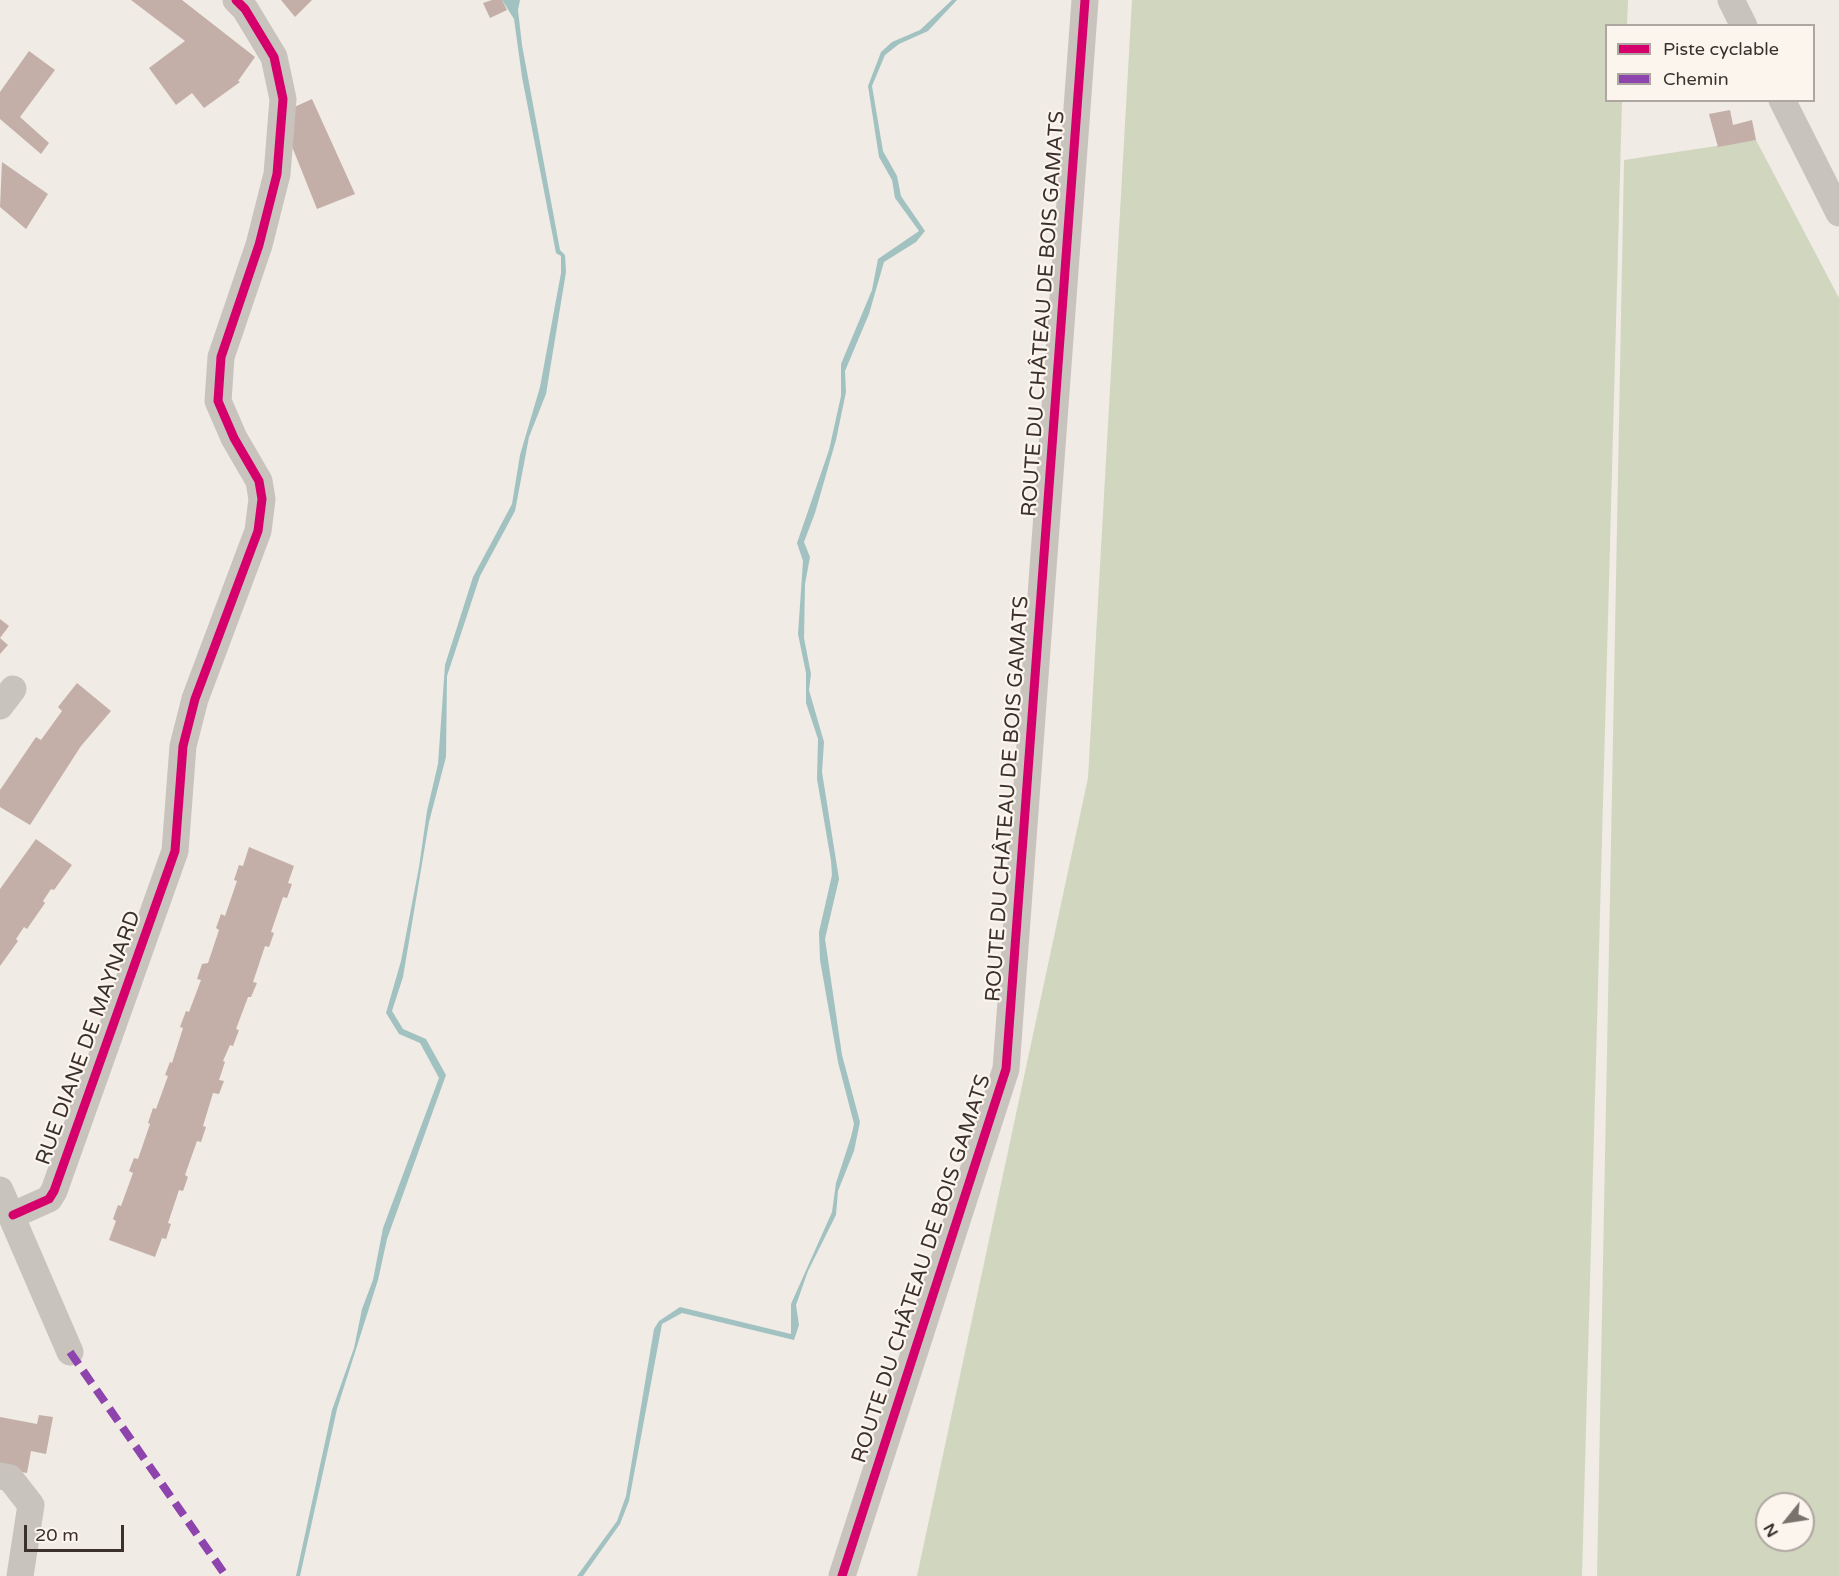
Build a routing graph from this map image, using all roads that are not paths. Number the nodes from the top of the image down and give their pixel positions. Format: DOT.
graph roads {
  1 [pos="236,0"];
  2 [pos="1085,0"];
  3 [pos="1731,0"];
  4 [pos="1743,24"];
  5 [pos="1783,102"];
  6 [pos="1839,213"];
  7 [pos="0,1190"];
  8 [pos="13,1215"];
  9 [pos="70,1352"];
  10 [pos="0,1476"];
  11 [pos="20,1576"];
  12 [pos="842,1576"];
  1 -- 8 [label="street, RUE DIANE DE MAYNARD"];
  2 -- 12 [label="street, ROUTE DU CHÂTEAU DE BOIS GAMATS"];
  3 -- 4 [label="street"];
  5 -- 6 [label="street"];
  7 -- 8 [label="street"];
  8 -- 9 [label="street"];
  10 -- 11 [label="street"];
}
